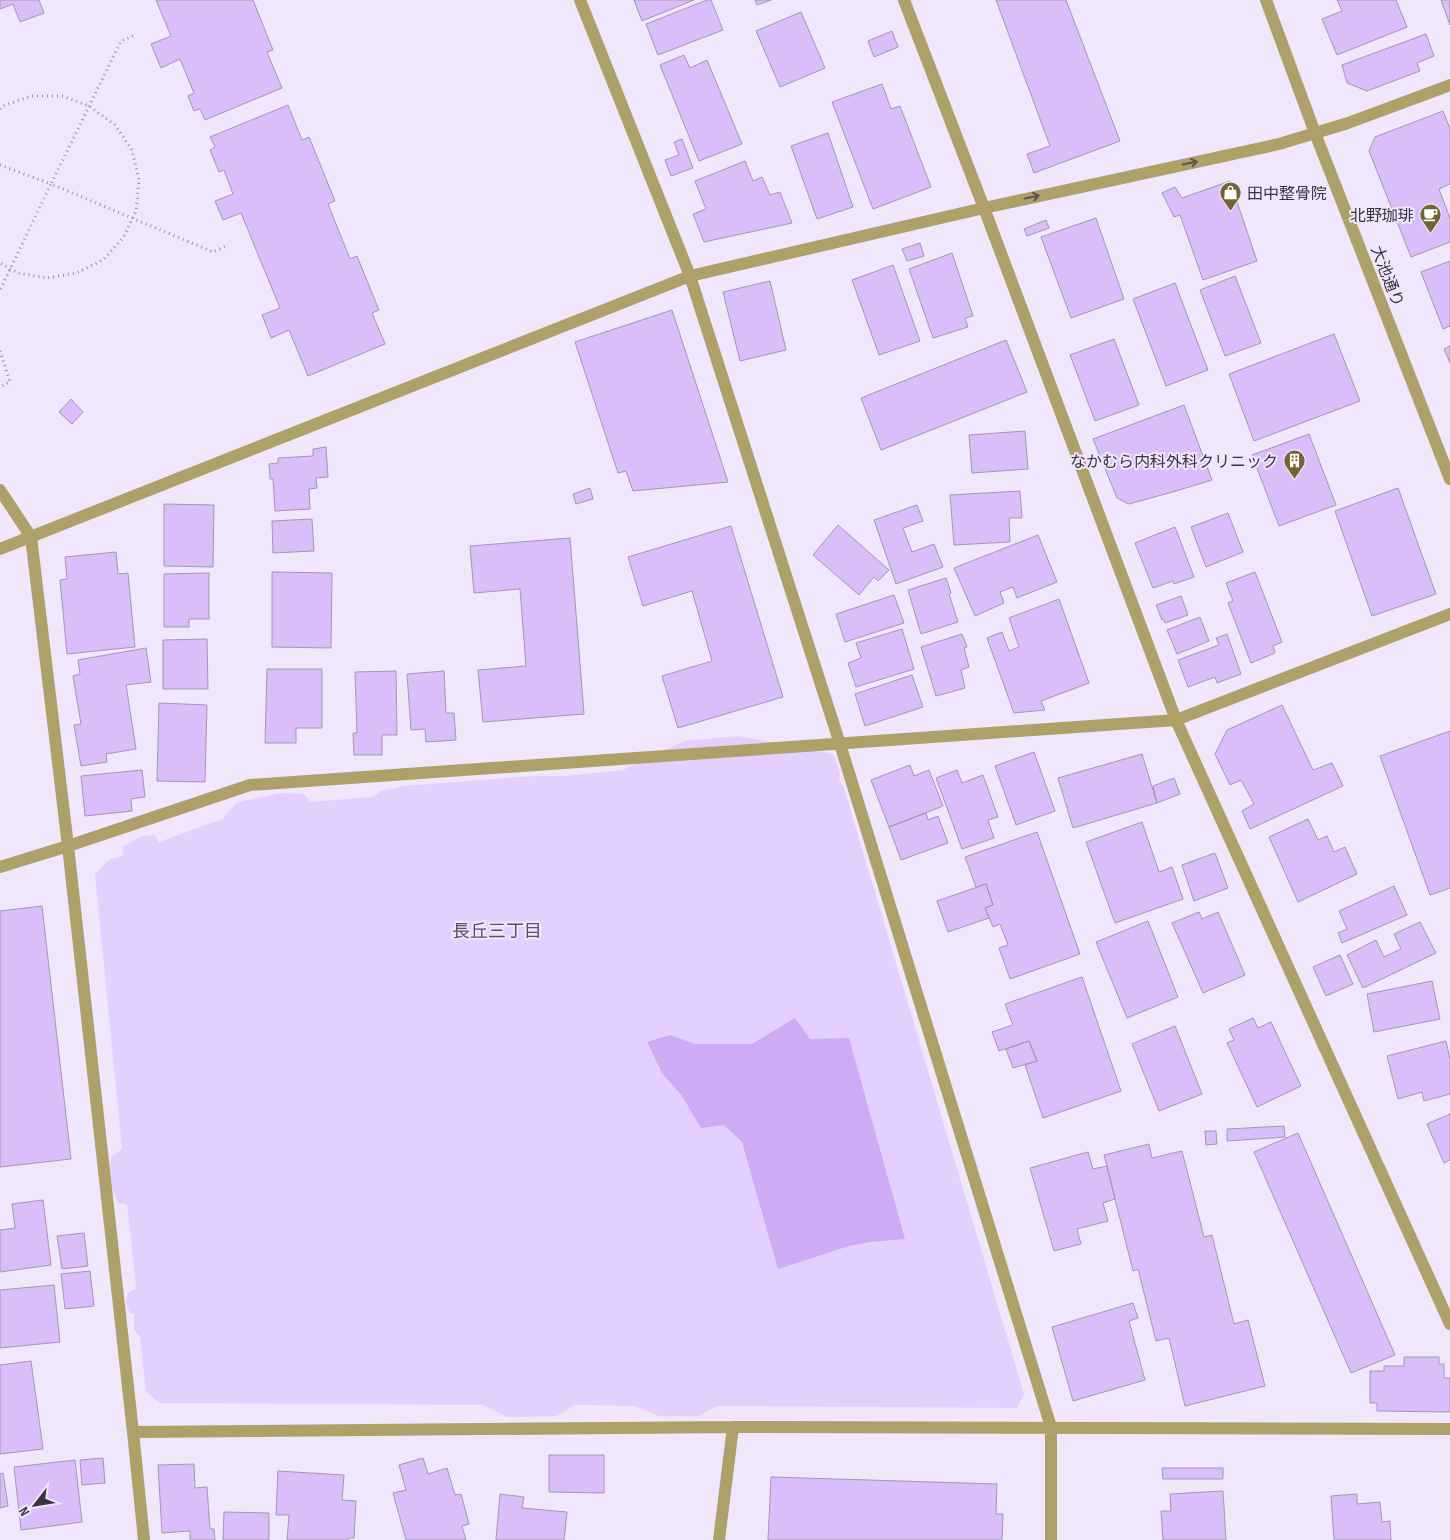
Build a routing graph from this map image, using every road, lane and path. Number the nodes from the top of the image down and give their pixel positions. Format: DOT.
graph roads {
  1 [pos="580,0"];
  2 [pos="904,0"];
  3 [pos="1266,0"];
  4 [pos="133,36"];
  5 [pos="1450,85"];
  6 [pos="89,106"];
  7 [pos="0,108"];
  8 [pos="1315,133"];
  9 [pos="0,165"];
  10 [pos="51,184"];
  11 [pos="984,208"];
  12 [pos="132,218"];
  13 [pos="226,246"];
  14 [pos="0,263"];
  15 [pos="10,269"];
  16 [pos="690,276"];
  17 [pos="0,290"];
  18 [pos="0,351"];
  19 [pos="0,386"];
  20 [pos="1450,479"];
  21 [pos="0,490"];
  22 [pos="31,537"];
  23 [pos="0,549"];
  24 [pos="1450,614"];
  25 [pos="1176,720"];
  26 [pos="840,744"];
  27 [pos="68,846"];
  28 [pos="0,867"];
  29 [pos="1450,1324"];
  30 [pos="733,1427"];
  31 [pos="1051,1427"];
  32 [pos="1450,1429"];
  33 [pos="133,1432"];
  34 [pos="144,1540"];
  35 [pos="719,1540"];
  36 [pos="1051,1540"];
  1 -- 16 [label="street"];
  2 -- 11 [label="street"];
  3 -- 8 [label="street, 大池通り"];
  4 -- 6 [label="path"];
  5 -- 8 [label="street"];
  6 -- 7 [label="path"];
  6 -- 10 [label="path"];
  6 -- 12 [label="path"];
  11 -- 8 [label="street, one-way"];
  8 -- 20 [label="street, 大池通り"];
  9 -- 10 [label="path"];
  10 -- 12 [label="path"];
  10 -- 15 [label="path"];
  11 -- 16 [label="street"];
  11 -- 25 [label="street"];
  12 -- 13 [label="path"];
  12 -- 15 [label="path"];
  14 -- 15 [label="path"];
  15 -- 17 [label="path"];
  16 -- 22 [label="street"];
  16 -- 26 [label="street"];
  18 -- 19 [label="path"];
  21 -- 22 [label="street"];
  22 -- 23 [label="street"];
  22 -- 27 [label="street"];
  24 -- 25 [label="street"];
  25 -- 26 [label="street"];
  25 -- 29 [label="street"];
  26 -- 27 [label="street"];
  26 -- 31 [label="street"];
  27 -- 28 [label="street"];
  27 -- 33 [label="street"];
  30 -- 31 [label="street"];
  30 -- 33 [label="street"];
  30 -- 35 [label="street"];
  31 -- 32 [label="street"];
  31 -- 36 [label="street"];
  33 -- 34 [label="street"];
}
